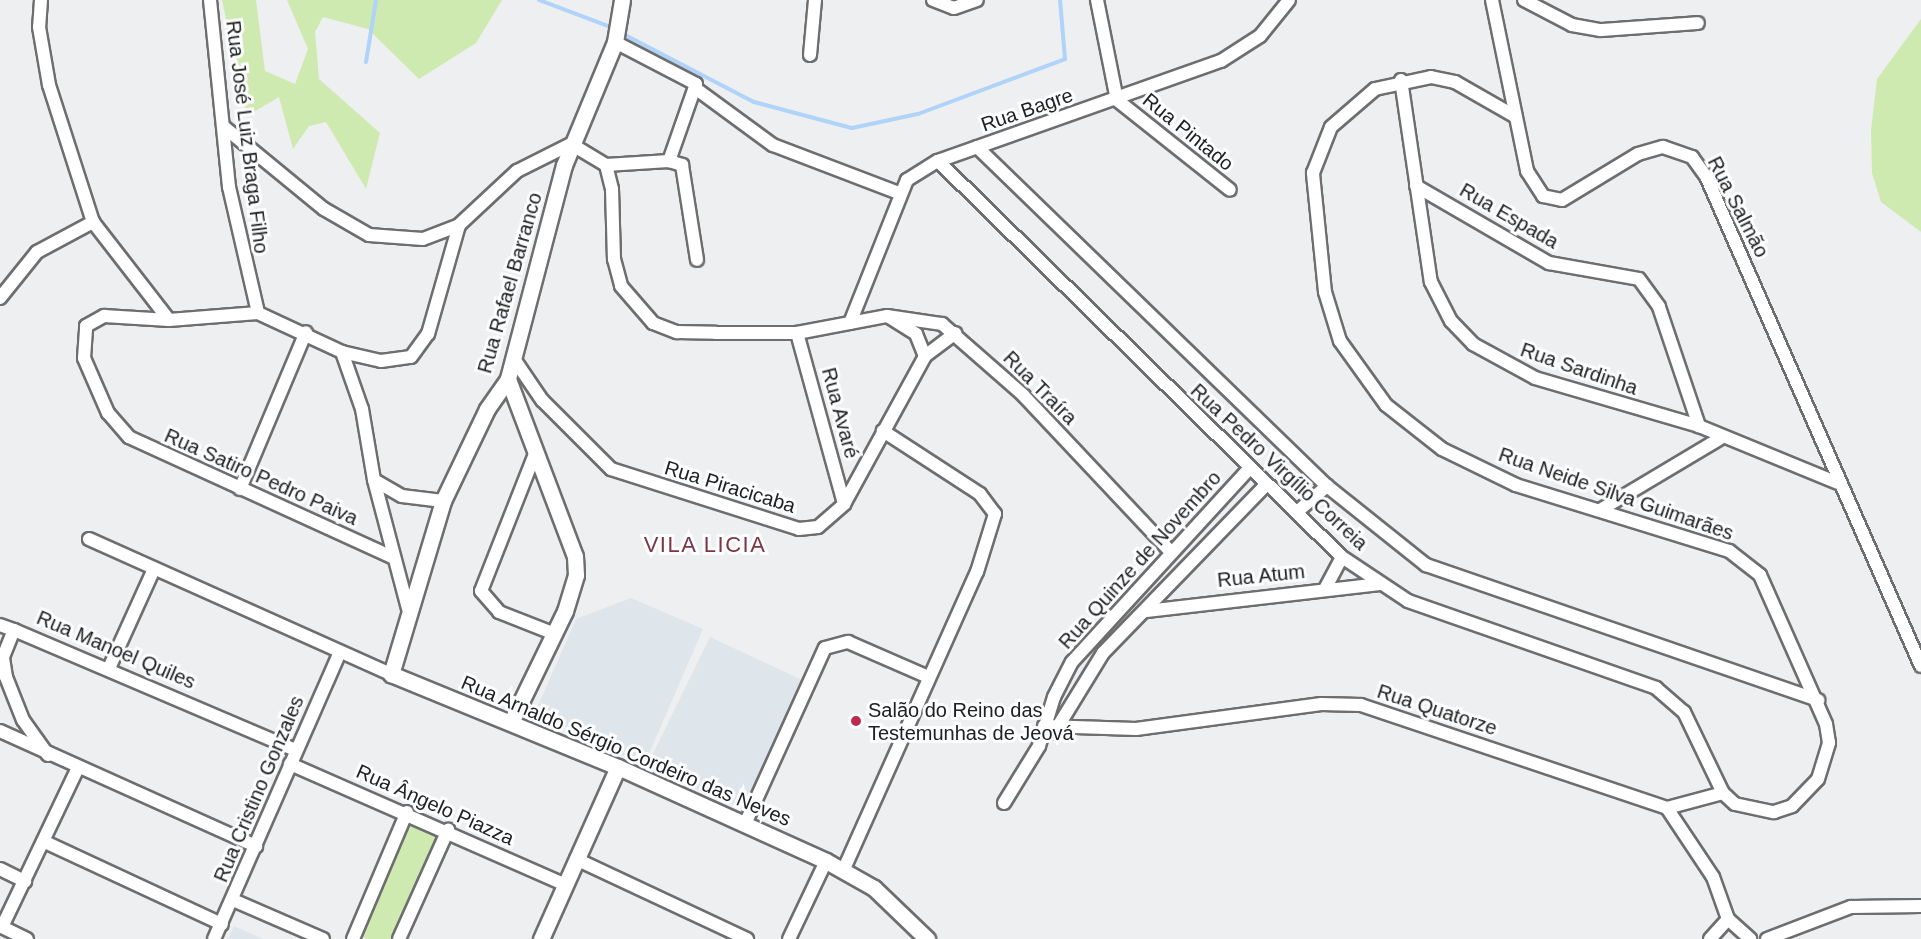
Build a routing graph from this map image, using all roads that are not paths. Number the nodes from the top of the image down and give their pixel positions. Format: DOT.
graph roads {
  1 [pos="41,0"];
  2 [pos="210,0"];
  3 [pos="622,0"];
  4 [pos="815,0"];
  5 [pos="933,0"];
  6 [pos="976,0"];
  7 [pos="1097,0"];
  8 [pos="1289,0"];
  9 [pos="1492,0"];
  10 [pos="1524,0"];
  11 [pos="1698,23"];
  12 [pos="615,42"];
  13 [pos="810,56"];
  14 [pos="1401,80"];
  15 [pos="695,88"];
  16 [pos="1117,100"];
  17 [pos="1516,117"];
  18 [pos="224,127"];
  19 [pos="571,144"];
  20 [pos="977,147"];
  21 [pos="669,161"];
  22 [pos="938,161"];
  23 [pos="606,165"];
  24 [pos="1416,186"];
  25 [pos="1230,190"];
  26 [pos="898,193"];
  27 [pos="93,222"];
  28 [pos="459,225"];
  29 [pos="697,260"];
  30 [pos="0,298"];
  31 [pos="258,314"];
  32 [pos="887,316"];
  33 [pos="169,320"];
  34 [pos="850,323"];
  35 [pos="306,332"];
  36 [pos="797,333"];
  37 [pos="955,333"];
  38 [pos="342,352"];
  39 [pos="925,356"];
  40 [pos="514,359"];
  41 [pos="508,379"];
  42 [pos="1699,426"];
  43 [pos="883,431"];
  44 [pos="1719,439"];
  45 [pos="535,454"];
  46 [pos="1249,469"];
  47 [pos="374,480"];
  48 [pos="1838,483"];
  49 [pos="1266,485"];
  50 [pos="1327,486"];
  51 [pos="240,489"];
  52 [pos="443,501"];
  53 [pos="844,504"];
  54 [pos="1600,510"];
  55 [pos="1297,512"];
  56 [pos="89,539"];
  57 [pos="1171,552"];
  58 [pos="392,556"];
  59 [pos="1342,557"];
  60 [pos="154,569"];
  61 [pos="1380,584"];
  62 [pos="1325,589"];
  63 [pos="408,609"];
  64 [pos="1146,610"];
  65 [pos="0,625"];
  66 [pos="14,630"];
  67 [pos="550,632"];
  68 [pos="339,654"];
  69 [pos="110,666"];
  70 [pos="1921,666"];
  71 [pos="391,674"];
  72 [pos="928,677"];
  73 [pos="1818,700"];
  74 [pos="511,722"];
  75 [pos="1044,726"];
  76 [pos="0,730"];
  77 [pos="1060,730"];
  78 [pos="1039,746"];
  79 [pos="296,750"];
  80 [pos="48,755"];
  81 [pos="290,764"];
  82 [pos="618,767"];
  83 [pos="78,768"];
  84 [pos="1723,793"];
  85 [pos="1004,803"];
  86 [pos="1667,808"];
  87 [pos="407,812"];
  88 [pos="745,824"];
  89 [pos="448,830"];
  90 [pos="45,842"];
  91 [pos="256,846"];
  92 [pos="576,859"];
  93 [pos="826,861"];
  94 [pos="0,869"];
  95 [pos="843,871"];
  96 [pos="25,881"];
  97 [pos="564,884"];
  98 [pos="233,900"];
  99 [pos="1921,906"];
  100 [pos="1728,919"];
  101 [pos="222,924"];
  102 [pos="1,927"];
  103 [pos="27,939"];
  104 [pos="214,939"];
  105 [pos="323,939"];
  106 [pos="353,939"];
  107 [pos="399,939"];
  108 [pos="541,939"];
  109 [pos="747,939"];
  110 [pos="789,939"];
  111 [pos="927,939"];
  112 [pos="1710,939"];
  113 [pos="1750,939"];
  114 [pos="1767,939"];
  1 -- 27 [label="street"];
  2 -- 18 [label="street, Rua José Luiz Braga Filho"];
  3 -- 12 [label="street, Rua Rafael Barranco"];
  4 -- 13 [label="street"];
  5 -- 6 [label="street"];
  7 -- 16 [label="street, Rua Pintado"];
  8 -- 16 [label="street, Rua Bagre"];
  9 -- 17 [label="street, Rua Salmão"];
  10 -- 11 [label="street"];
  12 -- 15 [label="street"];
  12 -- 19 [label="street, Rua Rafael Barranco"];
  14 -- 17 [label="street, Rua Neide Silva Guimarães"];
  14 -- 24 [label="street, Rua Sardinha"];
  14 -- 54 [label="street, Rua Neide Silva Guimarães"];
  15 -- 21 [label="street"];
  15 -- 26 [label="street"];
  16 -- 20 [label="street, Rua Bagre"];
  16 -- 25 [label="street, Rua Pintado"];
  17 -- 48 [label="street, Rua Salmão"];
  18 -- 28 [label="street"];
  18 -- 31 [label="street, Rua José Luiz Braga Filho"];
  19 -- 23 [label="street"];
  19 -- 28 [label="street"];
  19 -- 40 [label="street, Rua Rafael Barranco"];
  20 -- 22 [label="street, Rua Bagre"];
  20 -- 50 [label="street, Rua Pedro Virgílio Correia"];
  21 -- 23 [label="street"];
  21 -- 29 [label="street"];
  22 -- 26 [label="street, Rua Bagre"];
  22 -- 46 [label="street, Rua Pedro Virgílio Correia"];
  23 -- 36 [label="street, Rua Traíra"];
  24 -- 42 [label="street, Rua Espada"];
  24 -- 42 [label="street, Rua Sardinha"];
  26 -- 34 [label="street, Rua Bagre"];
  27 -- 30 [label="street"];
  27 -- 33 [label="street"];
  28 -- 38 [label="street"];
  31 -- 33 [label="street"];
  31 -- 35 [label="street"];
  32 -- 34 [label="street, Rua Traíra"];
  32 -- 37 [label="street, Rua Traíra"];
  32 -- 39 [label="street"];
  33 -- 51 [label="street, Rua Satiro Pedro Paiva"];
  34 -- 36 [label="street, Rua Traíra"];
  35 -- 38 [label="street"];
  35 -- 51 [label="street"];
  36 -- 53 [label="street, Rua Avaré"];
  37 -- 39 [label="street, Rua Piracicaba"];
  37 -- 57 [label="street, Rua Traíra"];
  38 -- 47 [label="street"];
  39 -- 43 [label="street, Rua Piracicaba"];
  40 -- 41 [label="street, Rua Rafael Barranco"];
  40 -- 53 [label="street, Rua Piracicaba"];
  41 -- 45 [label="street"];
  41 -- 52 [label="street, Rua Rafael Barranco"];
  42 -- 44 [label="street, Rua Sardinha"];
  43 -- 53 [label="street, Rua Piracicaba"];
  43 -- 72 [label="street"];
  44 -- 48 [label="street, Rua Sardinha"];
  44 -- 54 [label="street"];
  45 -- 67 [label="street"];
  45 -- 67 [label="street"];
  46 -- 49 [label="street, Rua Pedro Virgílio Correia"];
  46 -- 57 [label="street, Rua Quinze de Novembro"];
  47 -- 52 [label="street"];
  47 -- 58 [label="street"];
  48 -- 70 [label="street"];
  49 -- 55 [label="street, Rua Pedro Virgílio Correia"];
  49 -- 64 [label="street, Rua Quinze de Novembro"];
  50 -- 55 [label="street"];
  50 -- 73 [label="street, Rua Pedro Virgílio Correia"];
  51 -- 58 [label="street, Rua Satiro Pedro Paiva"];
  52 -- 63 [label="street, Rua Rafael Barranco"];
  54 -- 73 [label="street, Rua Neide Silva Guimarães"];
  55 -- 59 [label="street, Rua Pedro Virgílio Correia"];
  56 -- 60 [label="street"];
  57 -- 75 [label="street, Rua Quinze de Novembro"];
  58 -- 63 [label="street"];
  59 -- 61 [label="street, Rua Pedro Virgílio Correia"];
  59 -- 62 [label="street"];
  60 -- 68 [label="street"];
  60 -- 69 [label="street"];
  61 -- 62 [label="street, Rua Atum"];
  61 -- 84 [label="street, Rua Pedro Virgílio Correia"];
  62 -- 64 [label="street, Rua Atum"];
  63 -- 71 [label="street, Rua Rafael Barranco"];
  64 -- 77 [label="street, Rua Quinze de Novembro"];
  65 -- 66 [label="street"];
  66 -- 69 [label="street, Rua Manoel Quiles"];
  66 -- 80 [label="street, Rua Manoel Quiles"];
  67 -- 74 [label="street"];
  68 -- 71 [label="street"];
  68 -- 79 [label="street, Rua Cristino Gonzales"];
  69 -- 79 [label="street, Rua Manoel Quiles"];
  71 -- 74 [label="street, Rua Arnaldo Sérgio Cordeiro das Neves"];
  72 -- 88 [label="street"];
  72 -- 95 [label="street"];
  73 -- 84 [label="street, Rua Neide Silva Guimarães"];
  74 -- 82 [label="street, Rua Arnaldo Sérgio Cordeiro das Neves"];
  75 -- 77 [label="street, Rua Quatorze"];
  75 -- 78 [label="street, Rua Quinze de Novembro"];
  76 -- 80 [label="street"];
  77 -- 78 [label="street, Rua Quinze de Novembro"];
  77 -- 86 [label="street, Rua Quatorze"];
  78 -- 85 [label="street, Rua Quinze de Novembro"];
  79 -- 81 [label="street, Rua Cristino Gonzales"];
  80 -- 83 [label="street"];
  81 -- 87 [label="street, Rua Ângelo Piazza"];
  81 -- 91 [label="street, Rua Cristino Gonzales"];
  82 -- 88 [label="street, Rua Arnaldo Sérgio Cordeiro das Neves"];
  82 -- 92 [label="street"];
  83 -- 90 [label="street"];
  83 -- 91 [label="street"];
  84 -- 86 [label="street"];
  86 -- 100 [label="street"];
  87 -- 89 [label="street, Rua Ângelo Piazza"];
  87 -- 106 [label="street"];
  88 -- 93 [label="street, Rua Arnaldo Sérgio Cordeiro das Neves"];
  89 -- 97 [label="street, Rua Ângelo Piazza"];
  89 -- 107 [label="street"];
  90 -- 96 [label="street"];
  90 -- 101 [label="street"];
  91 -- 98 [label="street, Rua Cristino Gonzales"];
  92 -- 97 [label="street"];
  92 -- 109 [label="street"];
  93 -- 95 [label="street, Rua Arnaldo Sérgio Cordeiro das Neves"];
  93 -- 110 [label="street"];
  94 -- 96 [label="street"];
  95 -- 111 [label="street, Rua Arnaldo Sérgio Cordeiro das Neves"];
  96 -- 102 [label="street"];
  97 -- 108 [label="street"];
  98 -- 101 [label="street, Rua Cristino Gonzales"];
  98 -- 105 [label="street"];
  99 -- 114 [label="street"];
  100 -- 112 [label="street"];
  100 -- 113 [label="street"];
  101 -- 104 [label="street, Rua Cristino Gonzales"];
  102 -- 103 [label="street"];
}
